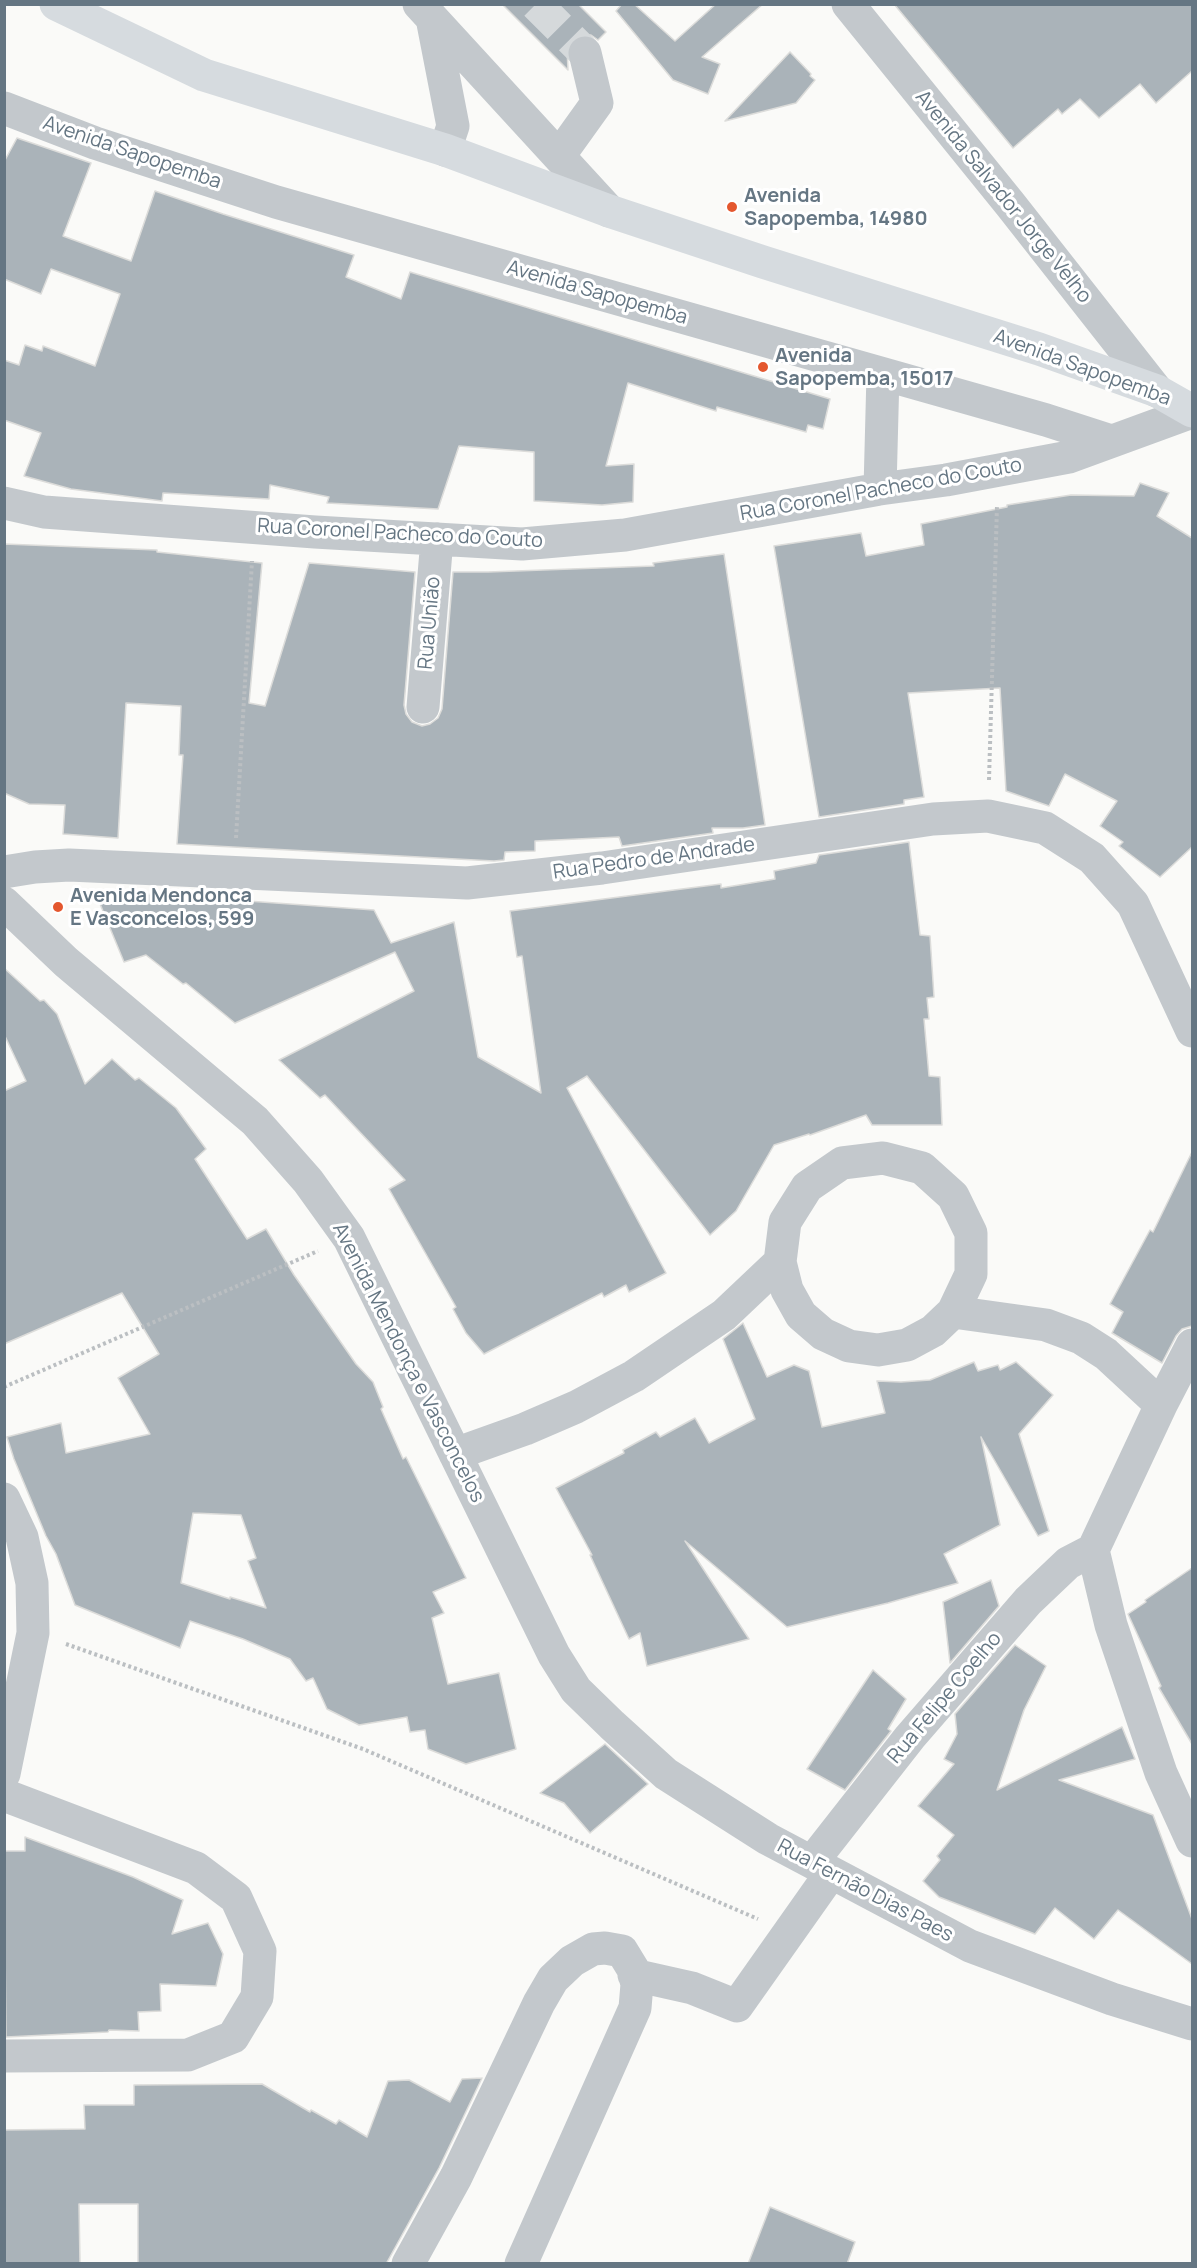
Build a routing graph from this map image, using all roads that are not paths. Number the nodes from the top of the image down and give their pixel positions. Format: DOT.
graph roads {
  1 [pos="56,4"];
  2 [pos="848,4"];
  3 [pos="426,11"];
  4 [pos="585,53"];
  5 [pos="4,108"];
  6 [pos="445,150"];
  7 [pos="559,156"];
  8 [pos="609,211"];
  9 [pos="883,374"];
  10 [pos="1157,391"];
  11 [pos="1192,411"];
  12 [pos="1111,441"];
  13 [pos="880,489"];
  14 [pos="4,503"];
  15 [pos="437,539"];
  16 [pos="423,706"];
  17 [pos="4,872"];
  18 [pos="4,903"];
  19 [pos="1192,1031"];
  20 [pos="780,1262"];
  21 [pos="953,1312"];
  22 [pos="1192,1345"];
  23 [pos="1161,1405"];
  24 [pos="455,1454"];
  25 [pos="4,1499"];
  26 [pos="1093,1551"];
  27 [pos="576,1690"];
  28 [pos="4,1774"];
  29 [pos="4,1795"];
  30 [pos="1192,1841"];
  31 [pos="822,1867"];
  32 [pos="634,1975"];
  33 [pos="1192,2024"];
  34 [pos="4,2056"];
  35 [pos="408,2264"];
  36 [pos="521,2264"];
  1 -- 6 [label="main road, Avenida Sapopemba"];
  2 -- 10 [label="street, Avenida Salvador Jorge Velho"];
  3 -- 6 [label="street"];
  3 -- 7 [label="street"];
  4 -- 7 [label="street"];
  5 -- 9 [label="street, Avenida Sapopemba"];
  6 -- 8 [label="main road, Avenida Sapopemba"];
  7 -- 8 [label="street"];
  8 -- 10 [label="main road, Avenida Sapopemba"];
  9 -- 12 [label="street, Avenida Sapopemba"];
  9 -- 13 [label="street"];
  10 -- 11 [label="main road, Avenida Sapopemba"];
  11 -- 12 [label="street, Avenida Sapopemba"];
  12 -- 13 [label="street, Rua Coronel Pacheco do Couto"];
  13 -- 15 [label="street, Rua Coronel Pacheco do Couto"];
  14 -- 15 [label="street, Rua Coronel Pacheco do Couto"];
  15 -- 16 [label="street, Rua União"];
  17 -- 19 [label="street, Rua Pedro de Andrade"];
  18 -- 24 [label="street, Avenida Mendonça e Vasconcelos"];
  20 -- 21 [label="street"];
  20 -- 21 [label="street"];
  20 -- 24 [label="street"];
  21 -- 23 [label="street"];
  22 -- 23 [label="street"];
  23 -- 26 [label="street"];
  24 -- 27 [label="street, Avenida Mendonça e Vasconcelos"];
  25 -- 28 [label="street"];
  26 -- 30 [label="street"];
  26 -- 31 [label="street, Rua Felipe Coelho"];
  27 -- 31 [label="street, Rua Fernão Dias Paes"];
  29 -- 34 [label="street"];
  31 -- 32 [label="street, Rua Felipe Coelho"];
  31 -- 33 [label="street, Rua Fernão Dias Paes"];
  32 -- 35 [label="street"];
  32 -- 36 [label="street"];
}
